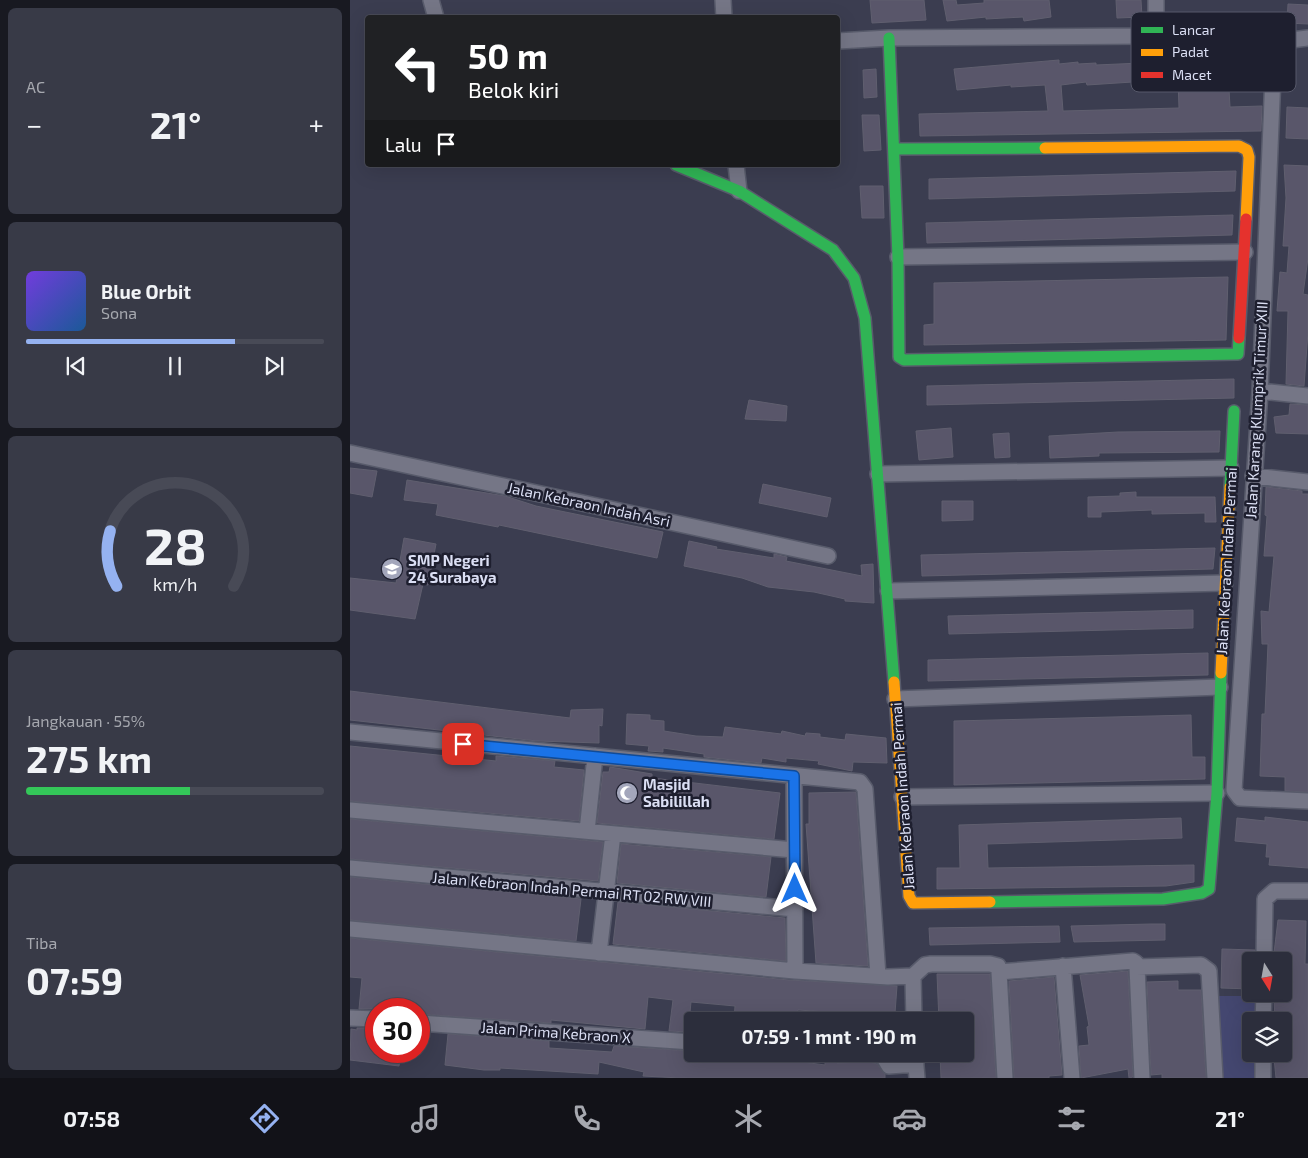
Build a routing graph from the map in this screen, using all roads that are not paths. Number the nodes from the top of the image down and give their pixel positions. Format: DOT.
graph roads {
  1 [pos="431,0"];
  2 [pos="723,0"];
  3 [pos="435,15"];
  4 [pos="724,15"];
  5 [pos="1131,36"];
  6 [pos="889,38"];
  7 [pos="840,41"];
  8 [pos="1272,92"];
  9 [pos="895,149"];
  10 [pos="681,167"];
  11 [pos="736,167"];
  12 [pos="739,191"];
  13 [pos="1245,252"];
  14 [pos="898,257"];
  15 [pos="1260,391"];
  16 [pos="1308,396"];
  17 [pos="1234,411"];
  18 [pos="350,453"];
  19 [pos="1230,468"];
  20 [pos="878,474"];
  21 [pos="1253,476"];
  22 [pos="1308,482"];
  23 [pos="828,556"];
  24 [pos="1225,583"];
  25 [pos="888,592"];
  26 [pos="1220,687"];
  27 [pos="895,699"];
  28 [pos="350,732"];
  29 [pos="595,756"];
  30 [pos="794,776"];
  31 [pos="1217,793"];
  32 [pos="902,798"];
  33 [pos="1308,801"];
  34 [pos="350,810"];
  35 [pos="587,831"];
  36 [pos="614,834"];
  37 [pos="794,850"];
  38 [pos="350,868"];
  39 [pos="1308,891"];
  40 [pos="607,892"];
  41 [pos="795,909"];
  42 [pos="350,929"];
  43 [pos="1264,952"];
  44 [pos="599,953"];
  45 [pos="1063,966"];
  46 [pos="1137,967"];
  47 [pos="795,971"];
  48 [pos="999,972"];
  49 [pos="895,976"];
  50 [pos="910,1012"];
  51 [pos="350,1018"];
  52 [pos="365,1019"];
  53 [pos="430,1023"];
  54 [pos="684,1041"];
  55 [pos="886,1062"];
  56 [pos="1263,1062"];
  57 [pos="909,1065"];
  58 [pos="1005,1078"];
  59 [pos="1072,1078"];
  60 [pos="1142,1078"];
  61 [pos="1214,1078"];
  62 [pos="1263,1078"];
  1 -- 3 [label="street"];
  2 -- 4 [label="street"];
  5 -- 6 [label="street"];
  6 -- 7 [label="street"];
  6 -- 9 [label="street"];
  8 -- 15 [label="street, Jalan Karang Klumprik Timur XIII"];
  9 -- 13 [label="street"];
  9 -- 14 [label="street"];
  10 -- 12 [label="street, Jalan Kebraon Indah Permai"];
  11 -- 12 [label="street"];
  12 -- 20 [label="street, Jalan Kebraon Indah Permai"];
  13 -- 14 [label="street"];
  13 -- 14 [label="street"];
  15 -- 16 [label="street"];
  15 -- 21 [label="street, Jalan Karang Klumprik Timur XIII"];
  17 -- 19 [label="street, Jalan Kebraon Indah Permai"];
  18 -- 23 [label="street, Jalan Kebraon Indah Asri"];
  19 -- 20 [label="street"];
  19 -- 24 [label="street, Jalan Kebraon Indah Permai"];
  20 -- 25 [label="street, Jalan Kebraon Indah Permai"];
  21 -- 22 [label="street"];
  21 -- 33 [label="street, Jalan Karang Klumprik Timur XIII"];
  24 -- 25 [label="street"];
  24 -- 26 [label="street, Jalan Kebraon Indah Permai"];
  25 -- 27 [label="street, Jalan Kebraon Indah Permai"];
  26 -- 27 [label="street"];
  26 -- 31 [label="street, Jalan Kebraon Indah Permai"];
  27 -- 32 [label="street, Jalan Kebraon Indah Permai"];
  28 -- 29 [label="street"];
  29 -- 30 [label="street"];
  29 -- 35 [label="street"];
  30 -- 37 [label="street"];
  30 -- 49 [label="street"];
  31 -- 32 [label="street"];
  31 -- 32 [label="street, Jalan Kebraon Indah Permai"];
  34 -- 35 [label="street"];
  35 -- 36 [label="street"];
  36 -- 37 [label="street"];
  36 -- 40 [label="street"];
  37 -- 41 [label="street"];
  38 -- 40 [label="street, Jalan Kebraon Indah Permai RT 02 RW VIII"];
  39 -- 43 [label="street"];
  40 -- 41 [label="street, Jalan Kebraon Indah Permai RT 02 RW VIII"];
  40 -- 44 [label="street"];
  41 -- 47 [label="street"];
  42 -- 44 [label="street"];
  44 -- 47 [label="street"];
  45 -- 46 [label="street"];
  45 -- 48 [label="street"];
  45 -- 59 [label="street"];
  46 -- 60 [label="street"];
  46 -- 61 [label="street"];
  47 -- 49 [label="street"];
  48 -- 49 [label="street"];
  48 -- 58 [label="street"];
  49 -- 50 [label="street"];
  51 -- 52 [label="street"];
  53 -- 54 [label="street, Jalan Prima Kebraon X"];
  55 -- 57 [label="street"];
  56 -- 62 [label="street"];
}
